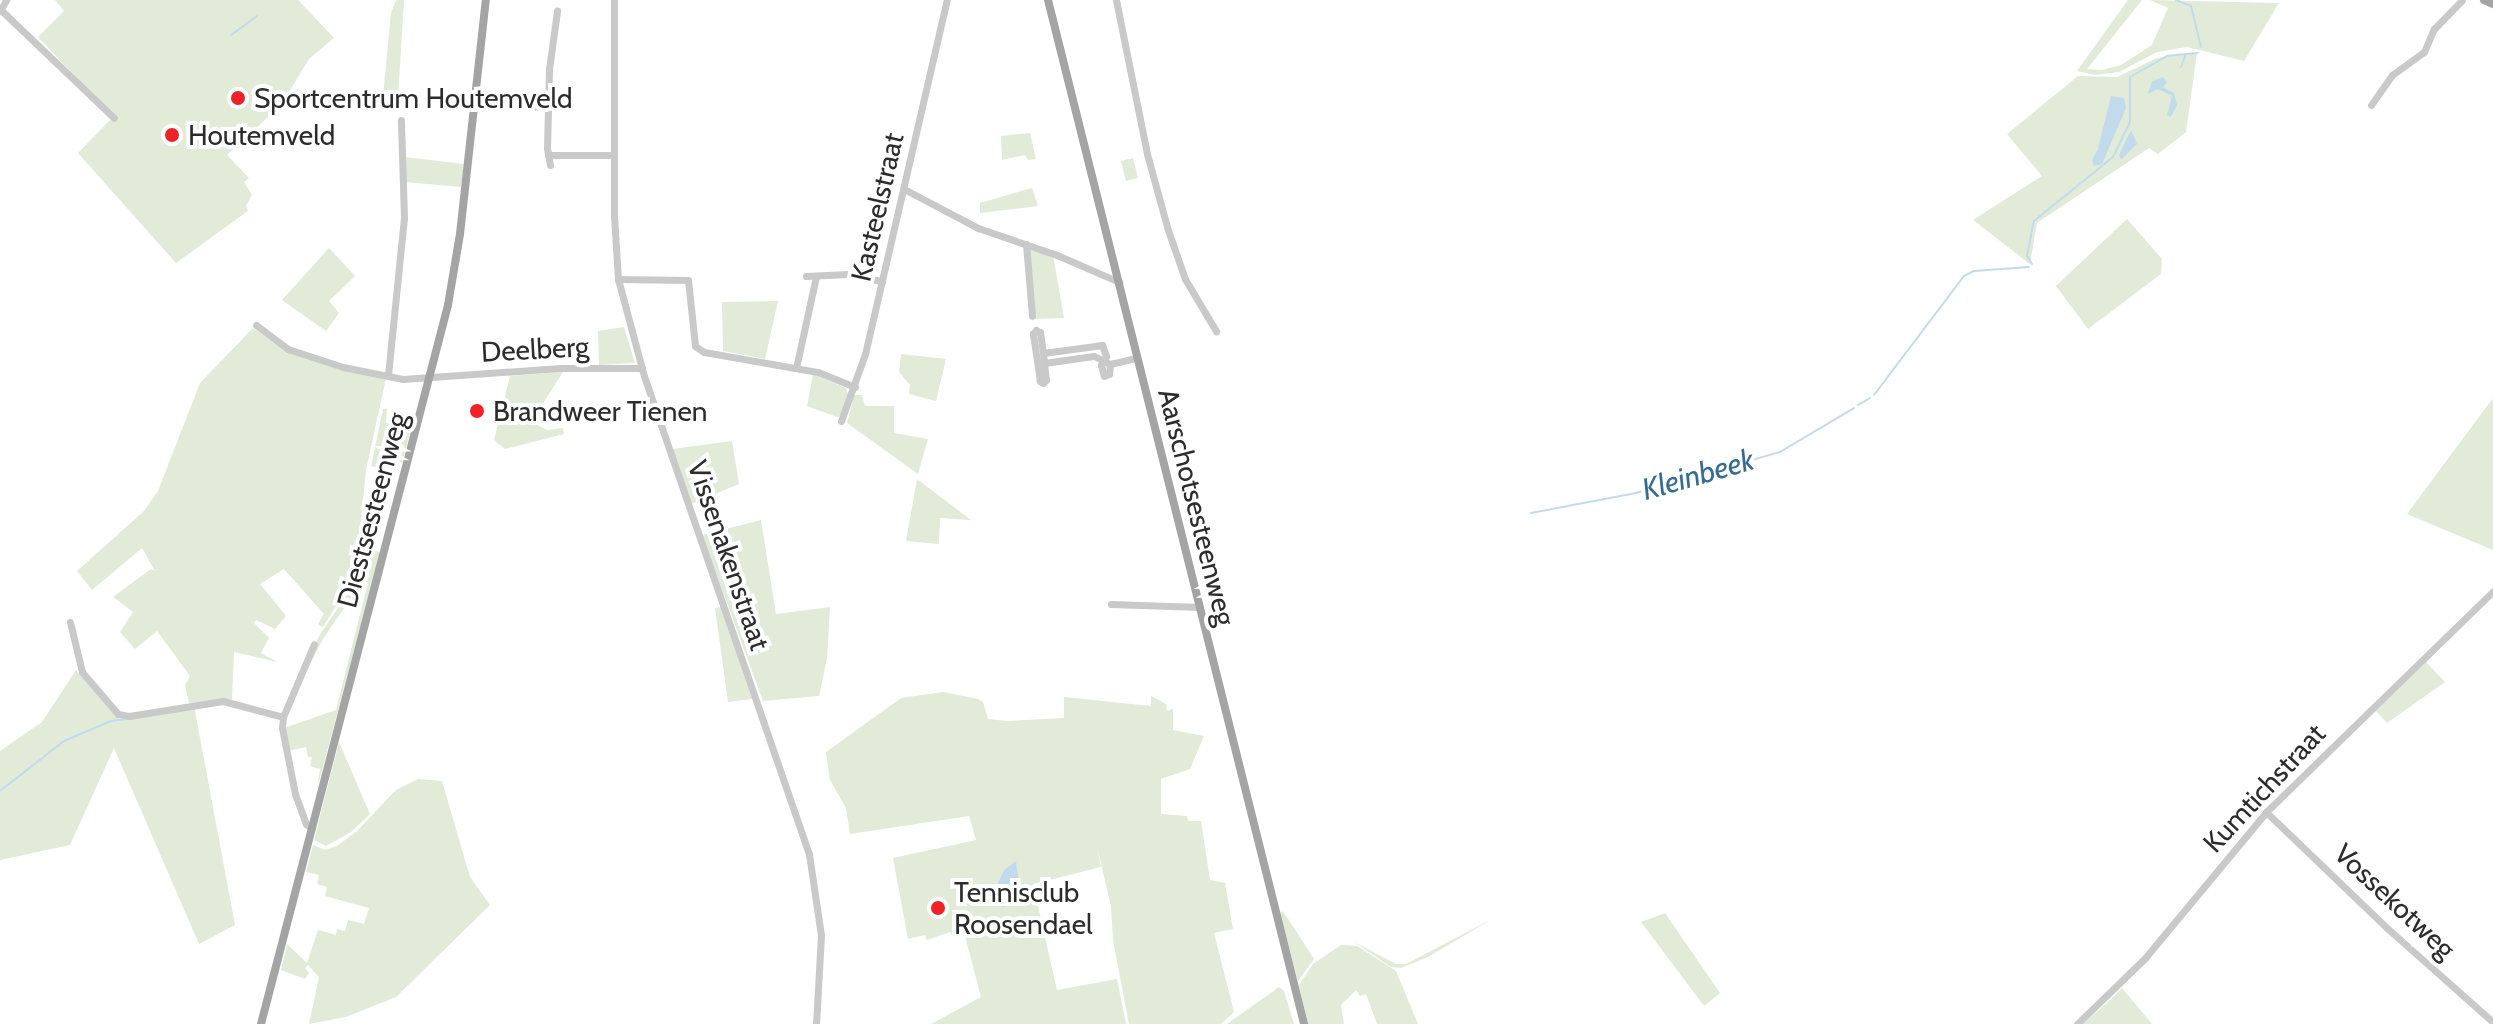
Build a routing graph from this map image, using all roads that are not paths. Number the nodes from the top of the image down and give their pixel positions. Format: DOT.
graph roads {
  1 [pos="6,0"];
  2 [pos="486,0"];
  3 [pos="614,0"];
  4 [pos="947,0"];
  5 [pos="1048,0"];
  6 [pos="1116,0"];
  7 [pos="2462,0"];
  8 [pos="2484,0"];
  9 [pos="2493,4"];
  10 [pos="0,11"];
  11 [pos="557,11"];
  12 [pos="2371,105"];
  13 [pos="521,106"];
  14 [pos="548,107"];
  15 [pos="114,118"];
  16 [pos="401,120"];
  17 [pos="548,155"];
  18 [pos="614,155"];
  19 [pos="550,165"];
  20 [pos="904,189"];
  21 [pos="1026,244"];
  22 [pos="806,276"];
  23 [pos="816,276"];
  24 [pos="618,279"];
  25 [pos="882,281"];
  26 [pos="1119,282"];
  27 [pos="1032,316"];
  28 [pos="256,325"];
  29 [pos="1216,331"];
  30 [pos="1043,353"];
  31 [pos="1137,358"];
  32 [pos="1107,362"];
  33 [pos="1044,363"];
  34 [pos="642,368"];
  35 [pos="796,368"];
  36 [pos="388,375"];
  37 [pos="430,376"];
  38 [pos="855,387"];
  39 [pos="841,421"];
  40 [pos="2493,591"];
  41 [pos="1111,604"];
  42 [pos="1200,607"];
  43 [pos="70,622"];
  44 [pos="314,644"];
  45 [pos="283,717"];
  46 [pos="2266,812"];
  47 [pos="312,828"];
  48 [pos="2493,1022"];
  49 [pos="261,1024"];
  50 [pos="816,1024"];
  51 [pos="1304,1024"];
  52 [pos="2077,1024"];
  1 -- 10 [label="street"];
  2 -- 37 [label="main road, Diestsesteenweg"];
  3 -- 18 [label="street, Vissenakenstraat"];
  4 -- 20 [label="street, Kasteelstraat"];
  5 -- 26 [label="main road, Aarschotsesteenweg"];
  6 -- 29 [label="street"];
  7 -- 12 [label="street"];
  8 -- 9 [label="main road"];
  10 -- 15 [label="street"];
  11 -- 14 [label="street"];
  13 -- 14 [label="street"];
  14 -- 17 [label="street"];
  16 -- 36 [label="street"];
  17 -- 18 [label="street"];
  17 -- 19 [label="street"];
  18 -- 24 [label="street, Vissenakenstraat"];
  20 -- 21 [label="street"];
  20 -- 25 [label="street, Kasteelstraat"];
  21 -- 26 [label="street"];
  21 -- 27 [label="street"];
  22 -- 23 [label="street"];
  23 -- 25 [label="street"];
  23 -- 35 [label="street"];
  24 -- 34 [label="street, Vissenakenstraat"];
  24 -- 35 [label="street"];
  25 -- 38 [label="street, Kasteelstraat"];
  26 -- 31 [label="main road, Aarschotsesteenweg"];
  28 -- 36 [label="street, Deelberg"];
  30 -- 32 [label="street"];
  30 -- 33 [label="street"];
  30 -- 33 [label="street"];
  31 -- 32 [label="street"];
  31 -- 42 [label="main road, Aarschotsesteenweg"];
  32 -- 33 [label="street"];
  34 -- 37 [label="street, Deelberg"];
  34 -- 50 [label="street, Vissenakenstraat"];
  35 -- 38 [label="street"];
  36 -- 37 [label="street, Deelberg"];
  37 -- 47 [label="main road, Diestsesteenweg"];
  38 -- 39 [label="street, Kasteelstraat"];
  40 -- 46 [label="street, Kumtichstraat"];
  41 -- 42 [label="street"];
  42 -- 51 [label="main road, Aarschotsesteenweg"];
  43 -- 45 [label="street"];
  44 -- 45 [label="street"];
  45 -- 47 [label="street"];
  46 -- 48 [label="street, Vossekotweg"];
  46 -- 52 [label="street, Kumtichstraat"];
  47 -- 49 [label="main road, Diestsesteenweg"];
}
